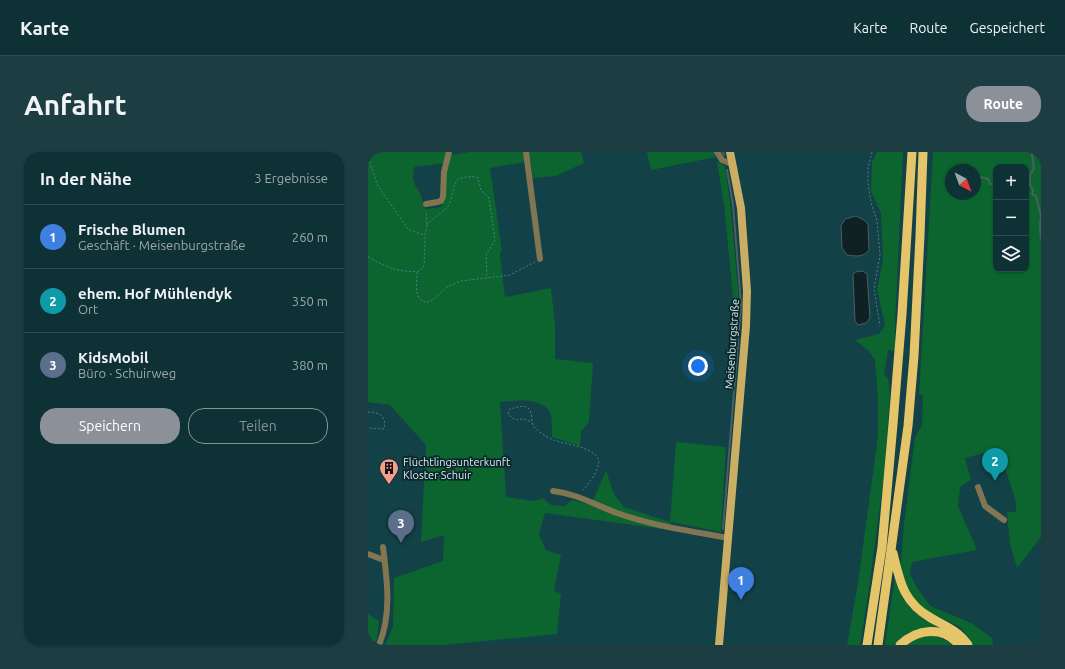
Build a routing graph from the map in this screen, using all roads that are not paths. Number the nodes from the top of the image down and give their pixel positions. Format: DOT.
graph roads {
  1 [pos="449,152"];
  2 [pos="526,152"];
  3 [pos="717,152"];
  4 [pos="730,152"];
  5 [pos="912,152"];
  6 [pos="923,152"];
  7 [pos="732,164"];
  8 [pos="426,204"];
  9 [pos="540,259"];
  10 [pos="978,487"];
  11 [pos="554,491"];
  12 [pos="1004,520"];
  13 [pos="728,538"];
  14 [pos="382,547"];
  15 [pos="892,548"];
  16 [pos="368,554"];
  17 [pos="384,560"];
  18 [pos="379,645"];
  19 [pos="719,645"];
  20 [pos="867,645"];
  21 [pos="878,645"];
  22 [pos="900,645"];
  23 [pos="959,645"];
  24 [pos="968,645"];
  1 -- 8 [label="street"];
  2 -- 9 [label="street"];
  3 -- 7 [label="street"];
  4 -- 7 [label="main road, Meisenburgstraße"];
  5 -- 20 [label="highway"];
  6 -- 15 [label="highway"];
  7 -- 13 [label="main road, Meisenburgstraße"];
  10 -- 12 [label="street"];
  11 -- 13 [label="street"];
  13 -- 19 [label="main road, Meisenburgstraße"];
  14 -- 17 [label="street"];
  15 -- 21 [label="highway"];
  15 -- 24 [label="highway"];
  16 -- 17 [label="street"];
  17 -- 18 [label="street"];
  22 -- 23 [label="highway"];
}
